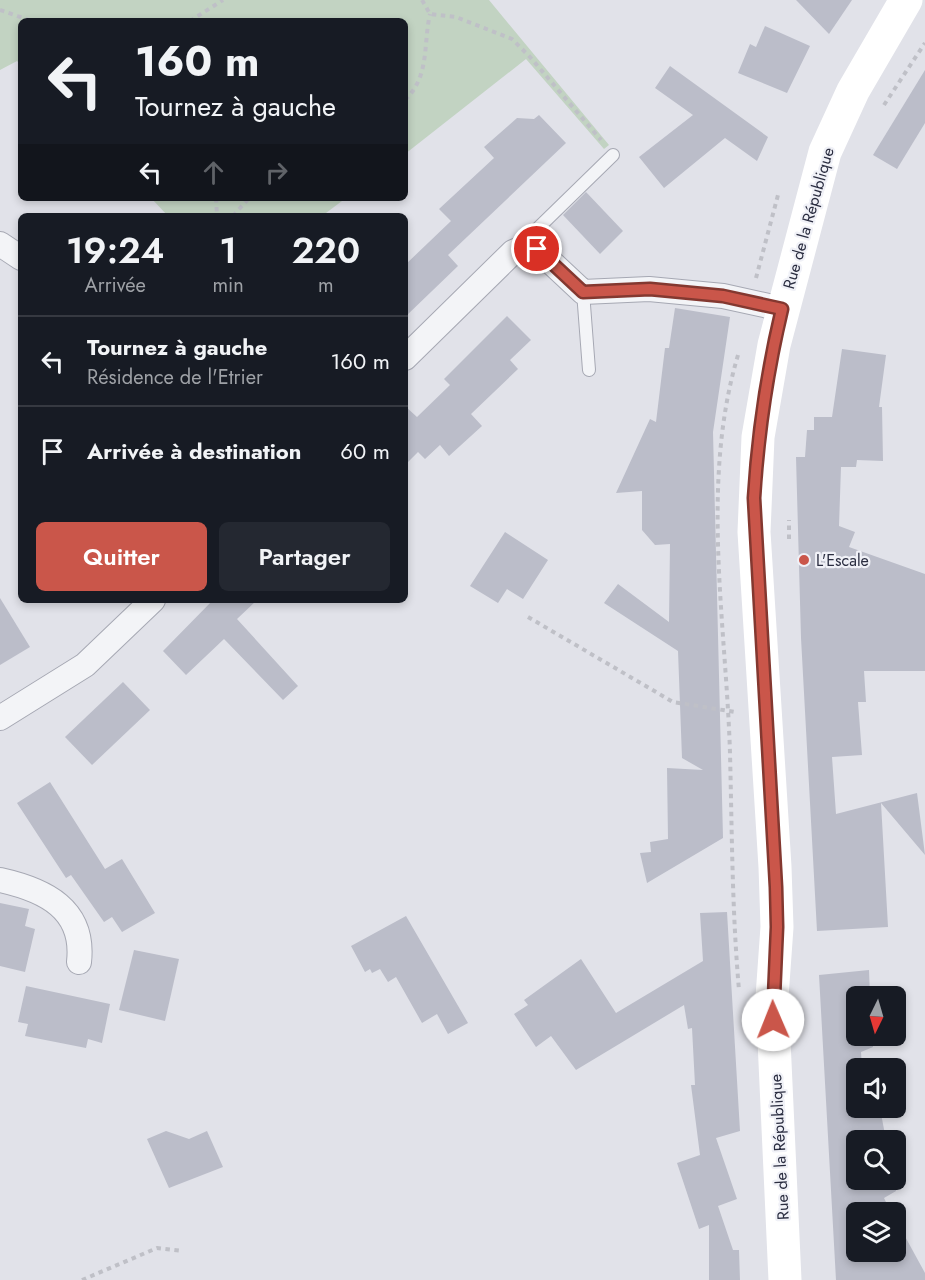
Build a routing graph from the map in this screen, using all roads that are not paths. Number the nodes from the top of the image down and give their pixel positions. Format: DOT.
graph roads {
  1 [pos="906,0"];
  2 [pos="613,154"];
  3 [pos="0,244"];
  4 [pos="525,247"];
  5 [pos="18,256"];
  6 [pos="583,292"];
  7 [pos="782,309"];
  8 [pos="408,355"];
  9 [pos="588,370"];
  10 [pos="150,603"];
  11 [pos="0,718"];
  12 [pos="0,880"];
  13 [pos="79,962"];
  14 [pos="785,1280"];
  1 -- 7 [label="main road, Rue de la République"];
  2 -- 4 [label="lane"];
  3 -- 5 [label="street"];
  4 -- 6 [label="street"];
  4 -- 8 [label="street"];
  6 -- 7 [label="street"];
  6 -- 9 [label="lane"];
  7 -- 14 [label="main road, Rue de la République"];
  10 -- 11 [label="street"];
  12 -- 13 [label="street"];
}
